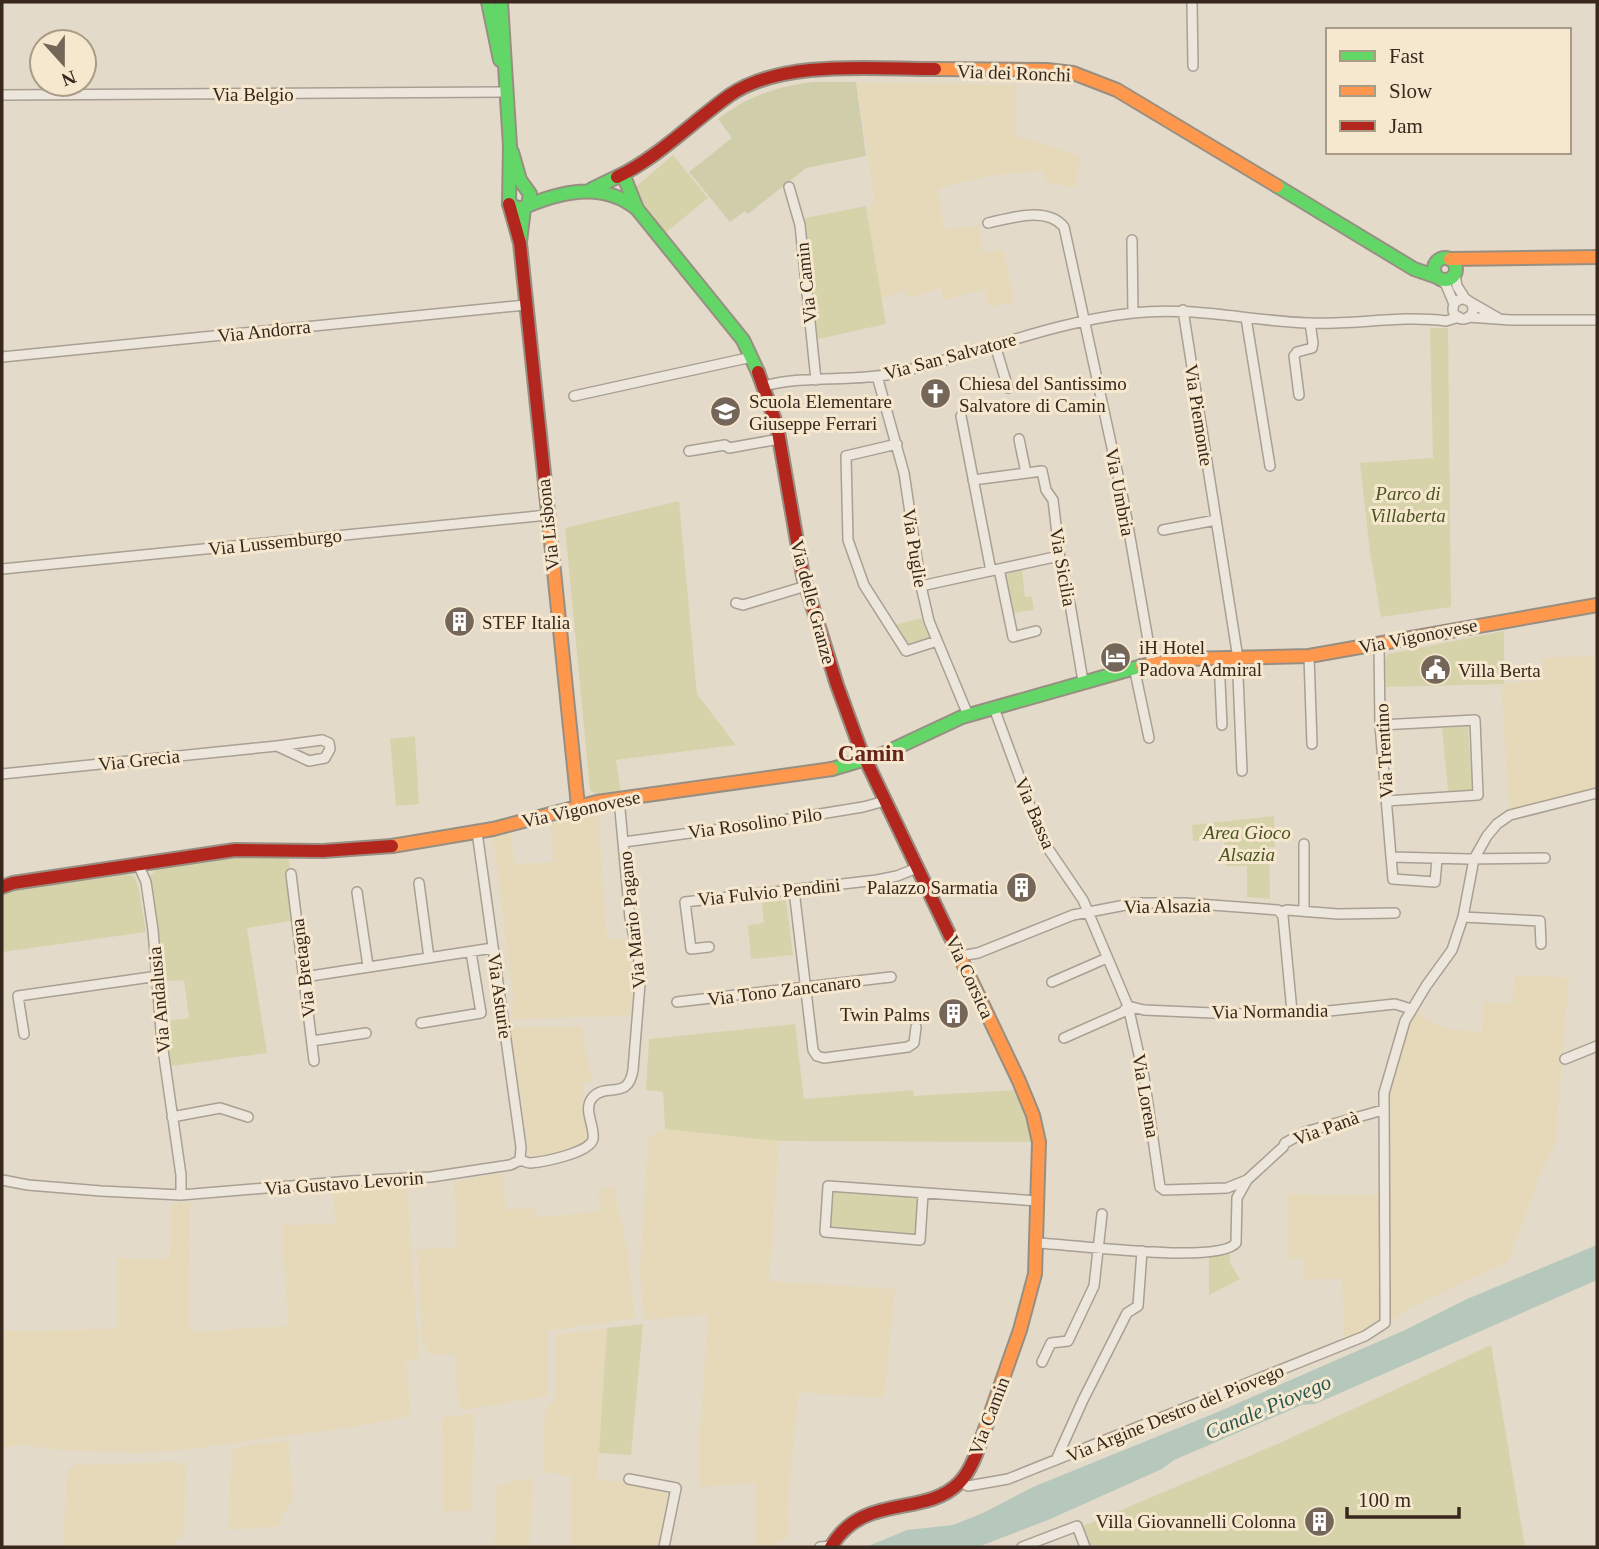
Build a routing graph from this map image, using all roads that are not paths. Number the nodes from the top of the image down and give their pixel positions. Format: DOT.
graph roads {
  1 [pos="488,2"];
  2 [pos="501,2"];
  3 [pos="1192,2"];
  4 [pos="1193,66"];
  5 [pos="504,78"];
  6 [pos="505,92"];
  7 [pos="2,95"];
  8 [pos="510,146"];
  9 [pos="640,166"];
  10 [pos="615,178"];
  11 [pos="789,187"];
  12 [pos="526,189"];
  13 [pos="589,190"];
  14 [pos="622,191"];
  15 [pos="565,193"];
  16 [pos="509,199"];
  17 [pos="526,207"];
  18 [pos="988,223"];
  19 [pos="1132,240"];
  20 [pos="520,243"];
  21 [pos="1597,257"];
  22 [pos="1489,258"];
  23 [pos="1444,260"];
  24 [pos="1407,265"];
  25 [pos="1455,273"];
  26 [pos="1439,278"];
  27 [pos="1468,301"];
  28 [pos="526,305"];
  29 [pos="1183,310"];
  30 [pos="1458,312"];
  31 [pos="1133,313"];
  32 [pos="1246,318"];
  33 [pos="1499,318"];
  34 [pos="1596,320"];
  35 [pos="1084,321"];
  36 [pos="1310,323"];
  37 [pos="995,345"];
  38 [pos="2,357"];
  39 [pos="752,357"];
  40 [pos="877,376"];
  41 [pos="816,380"];
  42 [pos="764,386"];
  43 [pos="1004,388"];
  44 [pos="1299,395"];
  45 [pos="574,396"];
  46 [pos="961,416"];
  47 [pos="779,439"];
  48 [pos="1019,439"];
  49 [pos="897,444"];
  50 [pos="690,451"];
  51 [pos="1270,466"];
  52 [pos="1026,473"];
  53 [pos="974,480"];
  54 [pos="548,515"];
  55 [pos="1216,520"];
  56 [pos="1163,530"];
  57 [pos="1059,556"];
  58 [pos="2,569"];
  59 [pos="995,570"];
  60 [pos="806,586"];
  61 [pos="920,586"];
  62 [pos="736,603"];
  63 [pos="1597,605"];
  64 [pos="1036,631"];
  65 [pos="937,641"];
  66 [pos="1378,645"];
  67 [pos="1309,656"];
  68 [pos="1219,659"];
  69 [pos="1238,659"];
  70 [pos="1152,663"];
  71 [pos="1134,667"];
  72 [pos="1083,681"];
  73 [pos="994,708"];
  74 [pos="968,715"];
  75 [pos="1222,725"];
  76 [pos="1380,725"];
  77 [pos="1149,738"];
  78 [pos="1312,744"];
  79 [pos="277,746"];
  80 [pos="866,761"];
  81 [pos="1242,771"];
  82 [pos="2,774"];
  83 [pos="1597,793"];
  84 [pos="619,799"];
  85 [pos="885,801"];
  86 [pos="1386,801"];
  87 [pos="578,806"];
  88 [pos="477,832"];
  89 [pos="624,842"];
  90 [pos="1304,844"];
  91 [pos="1391,857"];
  92 [pos="1545,858"];
  93 [pos="1437,859"];
  94 [pos="1474,859"];
  95 [pos="143,863"];
  96 [pos="917,868"];
  97 [pos="291,874"];
  98 [pos="5,883"];
  99 [pos="419,883"];
  100 [pos="794,890"];
  101 [pos="356,892"];
  102 [pos="1304,911"];
  103 [pos="1088,912"];
  104 [pos="1281,912"];
  105 [pos="1395,913"];
  106 [pos="1463,917"];
  107 [pos="1541,944"];
  108 [pos="709,947"];
  109 [pos="493,948"];
  110 [pos="471,951"];
  111 [pos="960,956"];
  112 [pos="429,958"];
  113 [pos="1107,958"];
  114 [pos="368,966"];
  115 [pos="158,976"];
  116 [pos="304,977"];
  117 [pos="891,977"];
  118 [pos="1052,982"];
  119 [pos="806,988"];
  120 [pos="677,1002"];
  121 [pos="1128,1006"];
  122 [pos="1411,1009"];
  123 [pos="1293,1012"];
  124 [pos="421,1023"];
  125 [pos="916,1027"];
  126 [pos="366,1033"];
  127 [pos="24,1034"];
  128 [pos="1064,1038"];
  129 [pos="312,1041"];
  130 [pos="1597,1046"];
  131 [pos="1565,1059"];
  132 [pos="314,1061"];
  133 [pos="629,1083"];
  134 [pos="1383,1110"];
  135 [pos="172,1117"];
  136 [pos="248,1117"];
  137 [pos="520,1160"];
  138 [pos="2,1180"];
  139 [pos="1247,1180"];
  140 [pos="1160,1187"];
  141 [pos="922,1194"];
  142 [pos="181,1195"];
  143 [pos="1038,1201"];
  144 [pos="1102,1213"];
  145 [pos="1037,1243"];
  146 [pos="1100,1247"];
  147 [pos="1142,1251"];
  148 [pos="1385,1323"];
  149 [pos="1042,1362"];
  150 [pos="1056,1460"];
  151 [pos="629,1479"];
  152 [pos="960,1482"];
  153 [pos="664,1547"];
  154 [pos="820,1547"];
  155 [pos="831,1547"];
  156 [pos="1022,1547"];
  157 [pos="1085,1547"];
  1 -- 5 [label="street, Via Lisbona"];
  2 -- 5 [label="street, Via Lisbona"];
  3 -- 4 [label="street"];
  5 -- 6 [label="street, Via Lisbona"];
  6 -- 7 [label="street, Via Belgio"];
  6 -- 8 [label="street, Via Lisbona"];
  8 -- 12 [label="street, Via Lisbona"];
  8 -- 16 [label="street, Via Lisbona"];
  9 -- 10 [label="street, Via dei Ronchi"];
  9 -- 14 [label="street, Via dei Ronchi"];
  9 -- 24 [label="street, Via dei Ronchi"];
  10 -- 13 [label="street"];
  10 -- 14 [label="street, Via delle Granze"];
  11 -- 41 [label="street, Via Camin"];
  12 -- 15 [label="street"];
  12 -- 16 [label="street"];
  12 -- 17 [label="street, Via Lisbona"];
  13 -- 14 [label="street"];
  13 -- 15 [label="street"];
  14 -- 39 [label="street, Via delle Granze"];
  15 -- 17 [label="street"];
  16 -- 17 [label="street"];
  16 -- 20 [label="street, Via Lisbona"];
  17 -- 20 [label="street, Via Lisbona"];
  18 -- 35 [label="street, Via Umbria"];
  19 -- 31 [label="street"];
  20 -- 28 [label="street, Via Lisbona"];
  21 -- 22 [label="street"];
  22 -- 23 [label="street"];
  22 -- 25 [label="street"];
  23 -- 24 [label="street"];
  23 -- 25 [label="street"];
  23 -- 26 [label="street"];
  24 -- 26 [label="street, Via dei Ronchi"];
  25 -- 26 [label="street"];
  25 -- 27 [label="street"];
  26 -- 30 [label="street"];
  27 -- 30 [label="street, Via San Salvatore"];
  27 -- 30 [label="street"];
  27 -- 33 [label="street, Via San Salvatore"];
  28 -- 38 [label="street, Via Andorra"];
  28 -- 54 [label="street, Via Lisbona"];
  29 -- 31 [label="street, Via San Salvatore"];
  29 -- 32 [label="street, Via San Salvatore"];
  29 -- 55 [label="street, Via Piemonte"];
  30 -- 33 [label="street, Via San Salvatore"];
  30 -- 36 [label="street, Via San Salvatore"];
  31 -- 35 [label="street, Via San Salvatore"];
  32 -- 36 [label="street, Via San Salvatore"];
  32 -- 51 [label="street"];
  33 -- 34 [label="street, Via San Salvatore"];
  35 -- 37 [label="street, Via San Salvatore"];
  35 -- 70 [label="street, Via Umbria"];
  36 -- 44 [label="street"];
  37 -- 40 [label="street, Via San Salvatore"];
  37 -- 43 [label="street"];
  39 -- 42 [label="street, Via delle Granze"];
  39 -- 45 [label="street"];
  40 -- 41 [label="street, Via San Salvatore"];
  40 -- 49 [label="street, Via Puglie"];
  41 -- 42 [label="street, Via San Salvatore"];
  42 -- 47 [label="street, Via delle Granze"];
  46 -- 53 [label="street"];
  47 -- 50 [label="street"];
  47 -- 60 [label="street, Via delle Granze"];
  48 -- 52 [label="street"];
  49 -- 61 [label="street, Via Puglie"];
  49 -- 65 [label="street"];
  52 -- 53 [label="street"];
  52 -- 57 [label="street, Via Sicilia"];
  53 -- 59 [label="street"];
  54 -- 58 [label="street, Via Lussemburgo"];
  54 -- 87 [label="street, Via Lisbona"];
  55 -- 56 [label="street"];
  55 -- 69 [label="street, Via Piemonte"];
  57 -- 59 [label="street"];
  57 -- 72 [label="street, Via Sicilia"];
  59 -- 61 [label="street"];
  59 -- 64 [label="street"];
  60 -- 62 [label="street"];
  60 -- 80 [label="street, Via delle Granze"];
  61 -- 65 [label="street, Via Puglie"];
  63 -- 66 [label="street, Via Vigonovese"];
  65 -- 74 [label="street, Via Puglie"];
  66 -- 67 [label="street, Via Vigonovese"];
  66 -- 76 [label="street, Via Trentino"];
  67 -- 69 [label="street, Via Vigonovese"];
  67 -- 78 [label="street"];
  68 -- 69 [label="street, Via Vigonovese"];
  68 -- 70 [label="street, Via Vigonovese"];
  68 -- 75 [label="street"];
  69 -- 81 [label="street"];
  70 -- 71 [label="street, Via Vigonovese"];
  71 -- 72 [label="street, Via Vigonovese"];
  71 -- 77 [label="street"];
  72 -- 73 [label="street, Via Vigonovese"];
  73 -- 74 [label="street, Via Vigonovese"];
  73 -- 103 [label="street, Via Bassa"];
  74 -- 80 [label="street, Via Vigonovese"];
  76 -- 86 [label="street, Via Trentino"];
  76 -- 86 [label="street"];
  79 -- 79 [label="street, Via Grecia"];
  79 -- 82 [label="street, Via Grecia"];
  80 -- 84 [label="street, Via Vigonovese"];
  80 -- 85 [label="street, Via Corsica"];
  83 -- 94 [label="street, Via Panà"];
  84 -- 87 [label="street, Via Vigonovese"];
  84 -- 89 [label="street, Via Mario Pagano"];
  85 -- 89 [label="street, Via Rosolino Pilo"];
  85 -- 96 [label="street, Via Corsica"];
  86 -- 91 [label="street, Via Trentino"];
  87 -- 88 [label="street, Via Vigonovese"];
  88 -- 95 [label="street, Via Vigonovese"];
  88 -- 109 [label="street, Via Asturie"];
  89 -- 133 [label="street, Via Mario Pagano"];
  90 -- 102 [label="street"];
  91 -- 93 [label="street"];
  91 -- 93 [label="street, Via Trentino"];
  92 -- 94 [label="street"];
  93 -- 94 [label="street"];
  94 -- 106 [label="street, Via Panà"];
  95 -- 98 [label="street, Via Vigonovese"];
  95 -- 115 [label="street, Via Andalusia"];
  96 -- 100 [label="street, Via Fulvio Pendini"];
  96 -- 111 [label="street, Via Corsica"];
  97 -- 116 [label="street, Via Bretagna"];
  99 -- 112 [label="street"];
  100 -- 108 [label="street, Via Fulvio Pendini"];
  100 -- 119 [label="street"];
  101 -- 114 [label="street"];
  102 -- 104 [label="street, Via Alsazia"];
  102 -- 105 [label="street, Via Alsazia"];
  103 -- 104 [label="street, Via Alsazia"];
  103 -- 111 [label="street, Via Alsazia"];
  103 -- 113 [label="street, Via Lorena"];
  104 -- 123 [label="street"];
  106 -- 107 [label="street"];
  106 -- 122 [label="street, Via Panà"];
  109 -- 110 [label="street"];
  109 -- 137 [label="street, Via Asturie"];
  110 -- 112 [label="street"];
  110 -- 124 [label="street"];
  111 -- 143 [label="street, Via Corsica"];
  112 -- 114 [label="street"];
  113 -- 118 [label="street"];
  113 -- 121 [label="street, Via Lorena"];
  114 -- 116 [label="street"];
  115 -- 127 [label="street"];
  115 -- 135 [label="street, Via Andalusia"];
  116 -- 129 [label="street, Via Bretagna"];
  117 -- 119 [label="street, Via Tono Zancanaro"];
  119 -- 120 [label="street, Via Tono Zancanaro"];
  119 -- 125 [label="street"];
  121 -- 123 [label="street, Via Normandia"];
  121 -- 128 [label="street"];
  121 -- 140 [label="street, Via Lorena"];
  122 -- 123 [label="street, Via Normandia"];
  122 -- 134 [label="street, Via Panà"];
  126 -- 129 [label="street"];
  129 -- 132 [label="street, Via Bretagna"];
  130 -- 131 [label="street"];
  133 -- 137 [label="street, Via Gustavo Levorin"];
  134 -- 139 [label="street, Via Panà"];
  134 -- 148 [label="street, Via Panà"];
  135 -- 136 [label="street"];
  135 -- 142 [label="street, Via Andalusia"];
  137 -- 142 [label="street, Via Gustavo Levorin"];
  138 -- 142 [label="street, Via Gustavo Levorin"];
  139 -- 140 [label="street, Via Panà"];
  139 -- 147 [label="street"];
  141 -- 141 [label="street"];
  141 -- 143 [label="street"];
  143 -- 145 [label="street, Via Camin"];
  144 -- 146 [label="street"];
  145 -- 146 [label="street"];
  145 -- 152 [label="street, Via Camin"];
  146 -- 147 [label="street"];
  146 -- 149 [label="street"];
  147 -- 150 [label="street"];
  148 -- 150 [label="street, Via Argine Destro del Piovego"];
  150 -- 152 [label="street, Via Argine Destro del Piovego"];
  151 -- 153 [label="street"];
  152 -- 155 [label="street, Via Camin"];
  154 -- 155 [label="street"];
  156 -- 157 [label="street"];
}
